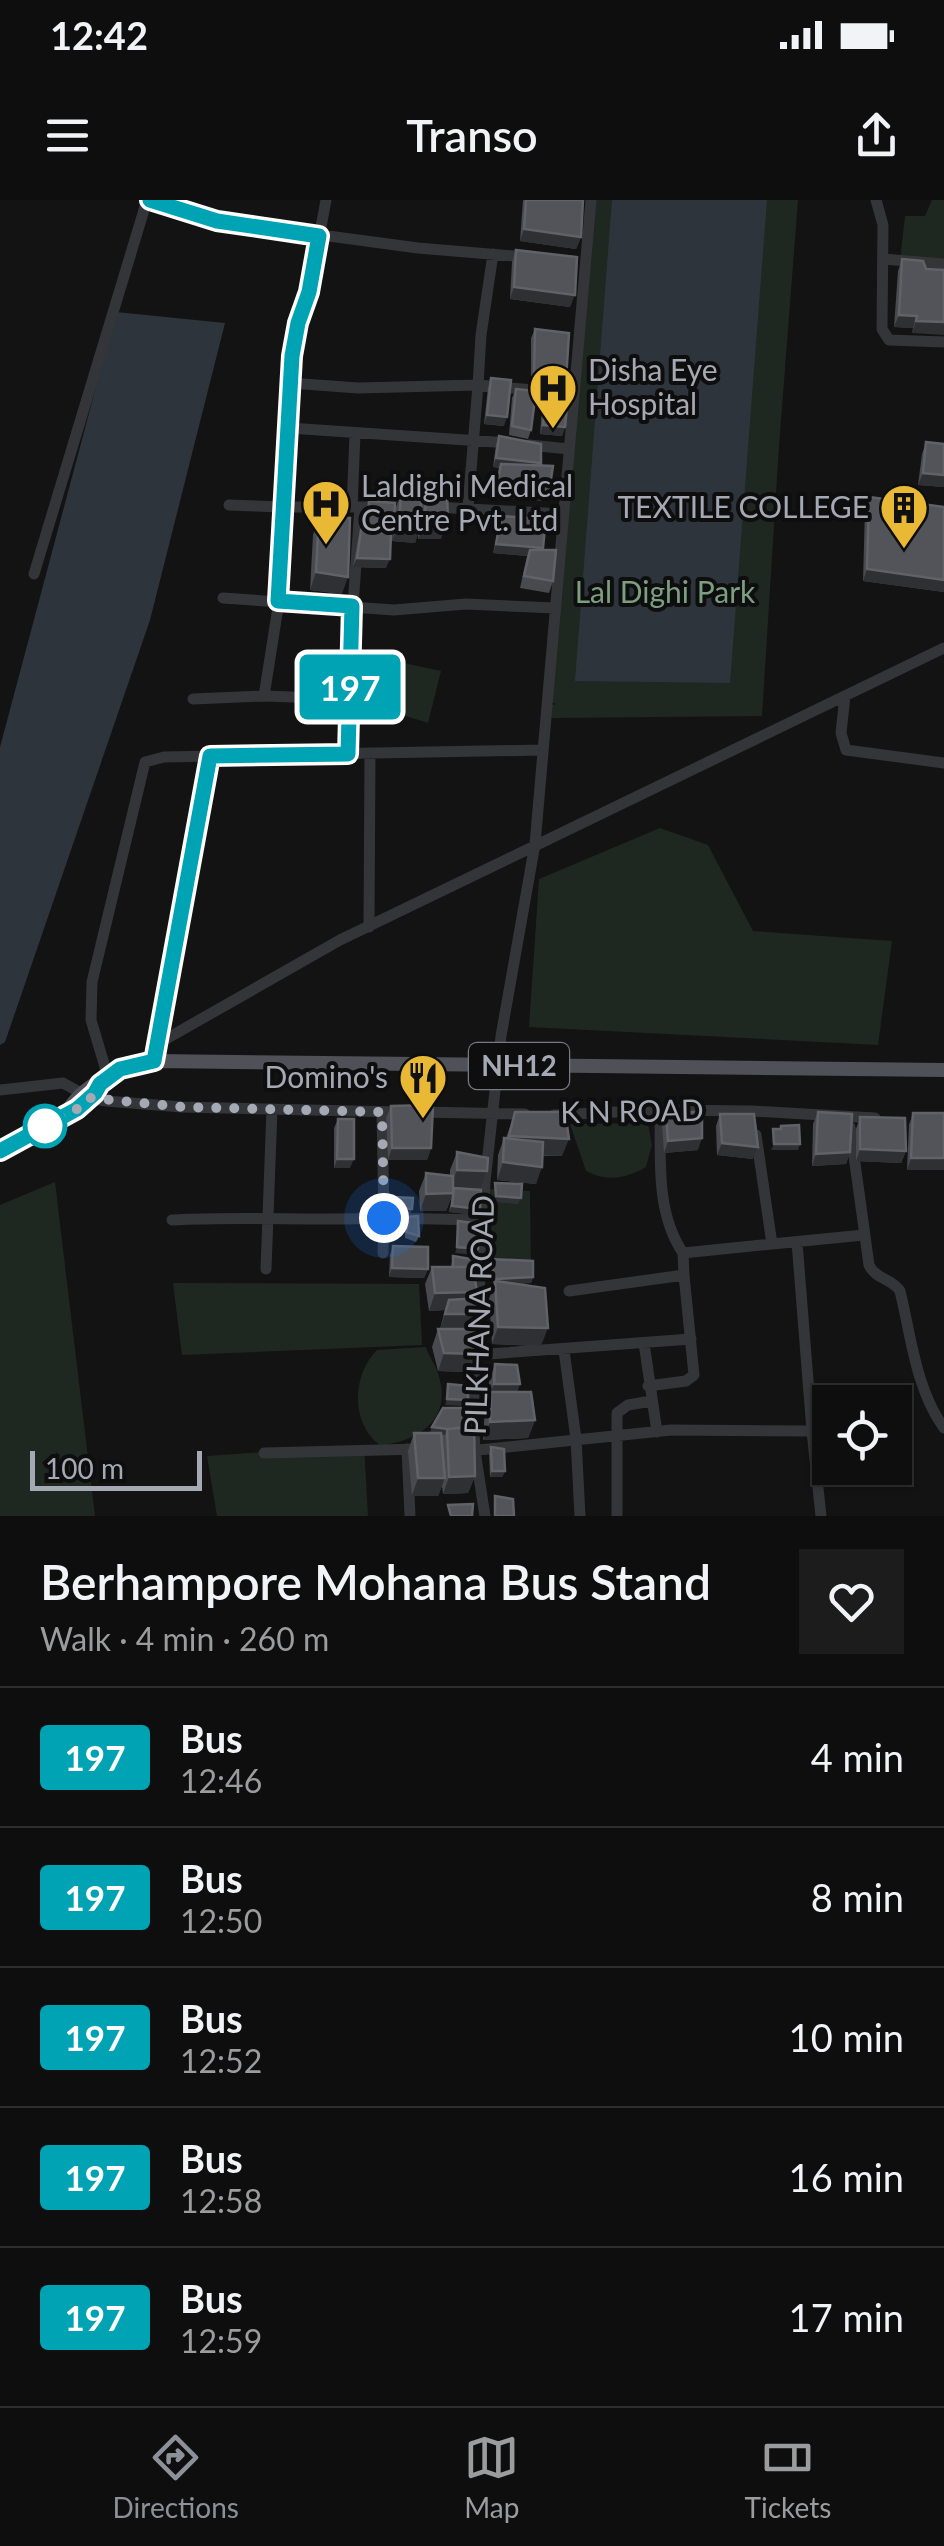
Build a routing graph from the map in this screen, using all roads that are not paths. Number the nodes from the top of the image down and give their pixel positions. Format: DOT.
graph roads {
  1 [pos="148,200"];
  2 [pos="326,200"];
  3 [pos="591,200"];
  4 [pos="876,200"];
  5 [pos="319,236"];
  6 [pos="492,254"];
  7 [pos="548,258"];
  8 [pos="884,259"];
  9 [pos="567,260"];
  10 [pos="586,262"];
  11 [pos="944,264"];
  12 [pos="944,342"];
  13 [pos="290,383"];
  14 [pos="478,385"];
  15 [pos="575,394"];
  16 [pos="289,428"];
  17 [pos="355,434"];
  18 [pos="472,440"];
  19 [pos="569,448"];
  20 [pos="229,504"];
  21 [pos="414,506"];
  22 [pos="356,507"];
  23 [pos="396,507"];
  24 [pos="468,507"];
  25 [pos="283,508"];
  26 [pos="562,514"];
  27 [pos="34,574"];
  28 [pos="223,598"];
  29 [pos="278,601"];
  30 [pos="352,606"];
  31 [pos="555,608"];
  32 [pos="944,648"];
  33 [pos="264,696"];
  34 [pos="845,696"];
  35 [pos="193,699"];
  36 [pos="350,699"];
  37 [pos="543,750"];
  38 [pos="370,753"];
  39 [pos="348,754"];
  40 [pos="210,756"];
  41 [pos="944,763"];
  42 [pos="535,844"];
  43 [pos="369,927"];
  44 [pos="159,1043"];
  45 [pos="154,1061"];
  46 [pos="496,1067"];
  47 [pos="944,1070"];
  48 [pos="104,1080"];
  49 [pos="0,1090"];
  50 [pos="86,1095"];
  51 [pos="272,1109"];
  52 [pos="660,1110"];
  53 [pos="752,1110"];
  54 [pos="382,1112"];
  55 [pos="493,1114"];
  56 [pos="850,1118"];
  57 [pos="888,1118"];
  58 [pos="0,1151"];
  59 [pos="384,1218"];
  60 [pos="172,1220"];
  61 [pos="268,1220"];
  62 [pos="482,1220"];
  63 [pos="864,1236"];
  64 [pos="797,1242"];
  65 [pos="772,1244"];
  66 [pos="383,1253"];
  67 [pos="682,1253"];
  68 [pos="266,1269"];
  69 [pos="684,1275"];
  70 [pos="569,1291"];
  71 [pos="691,1339"];
  72 [pos="644,1343"];
  73 [pos="564,1350"];
  74 [pos="475,1356"];
  75 [pos="648,1386"];
  76 [pos="651,1401"];
  77 [pos="944,1428"];
  78 [pos="812,1431"];
  79 [pos="657,1432"];
  80 [pos="617,1436"];
  81 [pos="576,1440"];
  82 [pos="407,1449"];
  83 [pos="441,1450"];
  84 [pos="458,1450"];
  85 [pos="475,1451"];
  86 [pos="264,1453"];
  87 [pos="817,1485"];
  88 [pos="410,1516"];
  89 [pos="485,1516"];
  90 [pos="580,1516"];
  91 [pos="617,1516"];
  92 [pos="820,1516"];
  1 -- 5 [label="street"];
  1 -- 27 [label="street"];
  2 -- 5 [label="street"];
  3 -- 10 [label="street, PILKHANA ROAD"];
  4 -- 8 [label="street"];
  5 -- 6 [label="street"];
  5 -- 13 [label="street"];
  6 -- 7 [label="street"];
  6 -- 14 [label="street"];
  8 -- 11 [label="street"];
  8 -- 12 [label="street"];
  9 -- 10 [label="street"];
  10 -- 15 [label="street, PILKHANA ROAD"];
  13 -- 14 [label="street"];
  13 -- 16 [label="street"];
  14 -- 15 [label="street"];
  14 -- 18 [label="street"];
  15 -- 19 [label="street, PILKHANA ROAD"];
  16 -- 17 [label="street"];
  16 -- 25 [label="street"];
  17 -- 18 [label="street"];
  17 -- 22 [label="street"];
  18 -- 19 [label="street"];
  18 -- 24 [label="street"];
  19 -- 26 [label="street, PILKHANA ROAD"];
  20 -- 25 [label="street"];
  21 -- 24 [label="street"];
  22 -- 23 [label="street"];
  22 -- 25 [label="street"];
  22 -- 30 [label="street"];
  24 -- 26 [label="street"];
  25 -- 29 [label="street"];
  26 -- 31 [label="street, PILKHANA ROAD"];
  28 -- 29 [label="street"];
  29 -- 30 [label="street"];
  29 -- 33 [label="street"];
  30 -- 31 [label="street"];
  30 -- 36 [label="street"];
  31 -- 37 [label="street, PILKHANA ROAD"];
  32 -- 34 [label="street"];
  33 -- 35 [label="street"];
  33 -- 36 [label="street"];
  34 -- 41 [label="street"];
  34 -- 42 [label="street"];
  36 -- 39 [label="street"];
  37 -- 38 [label="street"];
  37 -- 42 [label="street, PILKHANA ROAD"];
  38 -- 39 [label="street"];
  38 -- 43 [label="street"];
  39 -- 40 [label="street"];
  40 -- 44 [label="street"];
  40 -- 48 [label="street"];
  42 -- 43 [label="street"];
  42 -- 46 [label="street, PILKHANA ROAD"];
  43 -- 44 [label="street"];
  44 -- 45 [label="street"];
  45 -- 46 [label="main road, NH12"];
  45 -- 48 [label="main road, NH12"];
  46 -- 47 [label="main road, NH12"];
  46 -- 55 [label="street, PILKHANA ROAD"];
  48 -- 50 [label="main road, NH12"];
  49 -- 50 [label="street, K N ROAD"];
  50 -- 51 [label="street, K N ROAD"];
  50 -- 58 [label="main road, NH12"];
  51 -- 54 [label="street, K N ROAD"];
  51 -- 61 [label="street"];
  52 -- 53 [label="street, K N ROAD"];
  52 -- 55 [label="street, K N ROAD"];
  52 -- 67 [label="street"];
  53 -- 56 [label="street, K N ROAD"];
  53 -- 65 [label="street"];
  54 -- 55 [label="street, K N ROAD"];
  54 -- 59 [label="street"];
  55 -- 62 [label="street, PILKHANA ROAD"];
  56 -- 57 [label="street, K N ROAD"];
  56 -- 63 [label="street"];
  59 -- 61 [label="street"];
  59 -- 62 [label="street"];
  59 -- 66 [label="street"];
  60 -- 61 [label="street"];
  61 -- 68 [label="street"];
  62 -- 74 [label="street, PILKHANA ROAD"];
  63 -- 64 [label="street"];
  63 -- 77 [label="street"];
  64 -- 65 [label="street"];
  64 -- 78 [label="street"];
  65 -- 67 [label="street"];
  67 -- 69 [label="street"];
  69 -- 70 [label="street"];
  69 -- 71 [label="street"];
  71 -- 72 [label="street"];
  71 -- 75 [label="street"];
  72 -- 73 [label="street"];
  72 -- 75 [label="street"];
  73 -- 74 [label="street"];
  73 -- 81 [label="street"];
  74 -- 85 [label="street, PILKHANA ROAD"];
  75 -- 76 [label="street"];
  76 -- 79 [label="street"];
  76 -- 80 [label="street"];
  78 -- 79 [label="street"];
  79 -- 80 [label="street"];
  80 -- 81 [label="street"];
  80 -- 91 [label="street"];
  81 -- 85 [label="street"];
  81 -- 90 [label="street"];
  82 -- 83 [label="street"];
  82 -- 86 [label="street"];
  82 -- 88 [label="street"];
  84 -- 85 [label="street"];
  85 -- 89 [label="street, PILKHANA ROAD"];
  87 -- 92 [label="street"];
}
